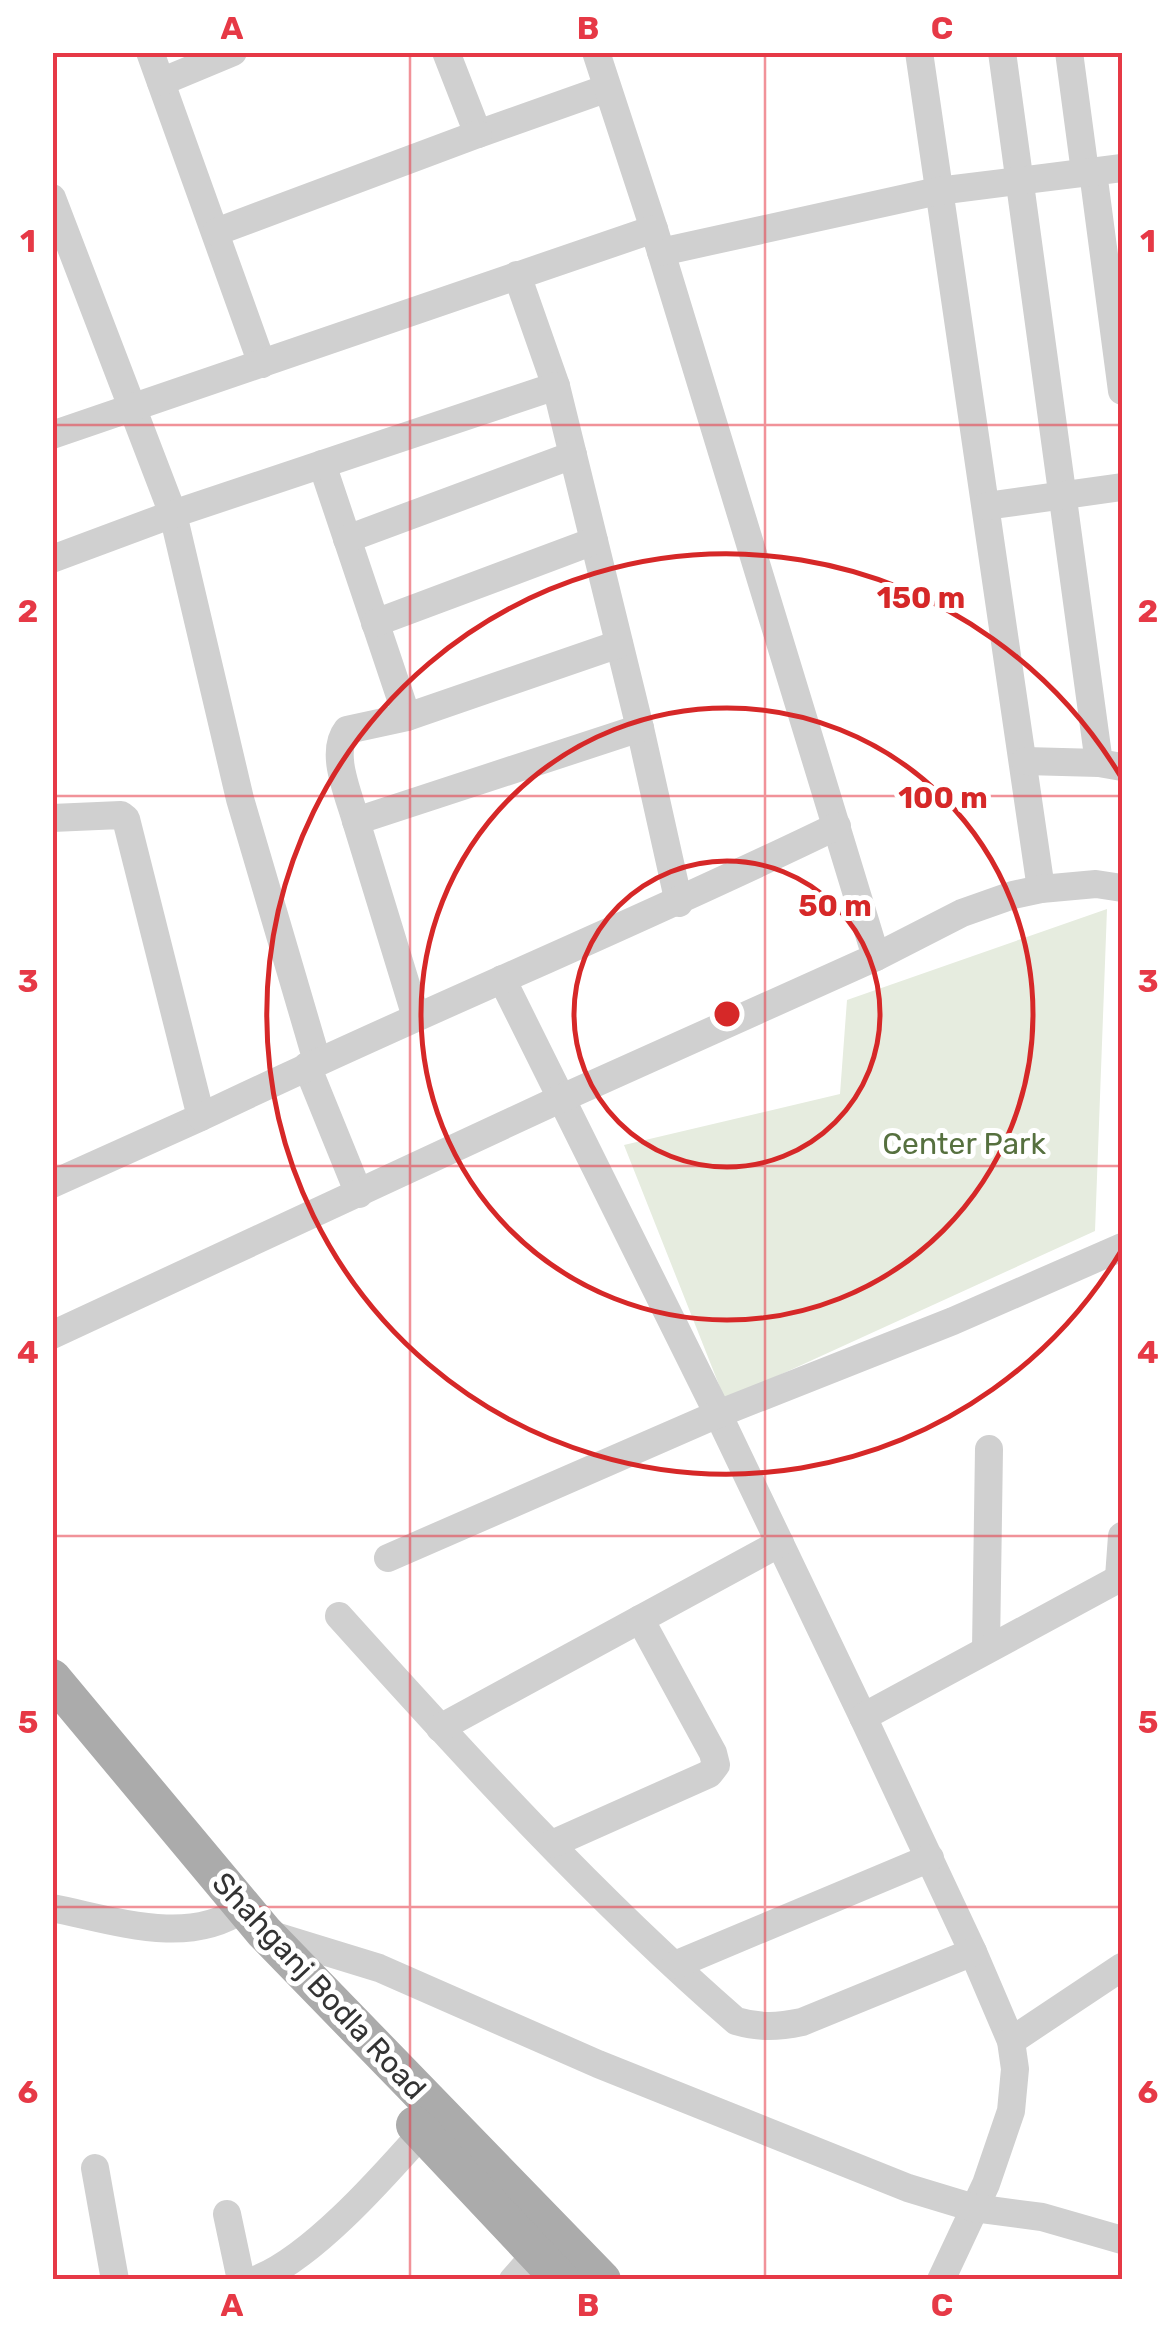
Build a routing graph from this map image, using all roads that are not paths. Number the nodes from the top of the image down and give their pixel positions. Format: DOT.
graph roads {
  1 [pos="150,52"];
  2 [pos="233,52"];
  3 [pos="446,52"];
  4 [pos="596,52"];
  5 [pos="919,52"];
  6 [pos="1002,52"];
  7 [pos="1069,52"];
  8 [pos="161,82"];
  9 [pos="606,89"];
  10 [pos="478,134"];
  11 [pos="1122,168"];
  12 [pos="1089,172"];
  13 [pos="1021,180"];
  14 [pos="938,191"];
  15 [pos="52,198"];
  16 [pos="216,232"];
  17 [pos="658,241"];
  18 [pos="517,275"];
  19 [pos="262,364"];
  20 [pos="556,386"];
  21 [pos="1122,391"];
  22 [pos="131,409"];
  23 [pos="52,435"];
  24 [pos="573,455"];
  25 [pos="322,464"];
  26 [pos="1122,488"];
  27 [pos="1062,496"];
  28 [pos="986,506"];
  29 [pos="173,514"];
  30 [pos="347,539"];
  31 [pos="594,541"];
  32 [pos="52,559"];
  33 [pos="375,623"];
  34 [pos="619,644"];
  35 [pos="407,717"];
  36 [pos="640,728"];
  37 [pos="1025,761"];
  38 [pos="1111,765"];
  39 [pos="52,818"];
  40 [pos="356,821"];
  41 [pos="837,826"];
  42 [pos="1122,888"];
  43 [pos="1042,889"];
  44 [pos="678,903"];
  45 [pos="876,957"];
  46 [pos="502,979"];
  47 [pos="416,1016"];
  48 [pos="312,1064"];
  49 [pos="560,1099"];
  50 [pos="202,1117"];
  51 [pos="52,1184"];
  52 [pos="359,1194"];
  53 [pos="1122,1248"];
  54 [pos="52,1335"];
  55 [pos="718,1414"];
  56 [pos="989,1449"];
  57 [pos="1122,1536"];
  58 [pos="780,1543"];
  59 [pos="388,1558"];
  60 [pos="1121,1577"];
  61 [pos="339,1616"];
  62 [pos="640,1619"];
  63 [pos="986,1649"];
  64 [pos="52,1678"];
  65 [pos="52,1712"];
  66 [pos="864,1718"];
  67 [pos="440,1728"];
  68 [pos="552,1844"];
  69 [pos="930,1858"];
  70 [pos="52,1908"];
  71 [pos="243,1921"];
  72 [pos="973,1952"];
  73 [pos="675,1964"];
  74 [pos="1122,1967"];
  75 [pos="1010,2041"];
  76 [pos="422,2133"];
  77 [pos="95,2168"];
  78 [pos="974,2208"];
  79 [pos="227,2214"];
  80 [pos="1122,2240"];
  81 [pos="536,2271"];
  82 [pos="115,2280"];
  83 [pos="240,2280"];
  84 [pos="256,2280"];
  85 [pos="602,2280"];
  86 [pos="941,2280"];
  1 -- 8 [label="street"];
  2 -- 8 [label="street"];
  3 -- 10 [label="street"];
  4 -- 9 [label="street"];
  5 -- 14 [label="street"];
  6 -- 13 [label="street"];
  7 -- 12 [label="street"];
  8 -- 16 [label="street"];
  9 -- 10 [label="street"];
  9 -- 17 [label="street"];
  10 -- 16 [label="street"];
  11 -- 12 [label="street"];
  12 -- 13 [label="street"];
  12 -- 21 [label="street"];
  13 -- 14 [label="street"];
  13 -- 27 [label="street"];
  14 -- 17 [label="street"];
  14 -- 28 [label="street"];
  15 -- 22 [label="street"];
  16 -- 19 [label="street"];
  17 -- 18 [label="street"];
  17 -- 41 [label="street"];
  18 -- 19 [label="street"];
  18 -- 20 [label="street"];
  19 -- 22 [label="street"];
  20 -- 24 [label="street"];
  20 -- 25 [label="street"];
  22 -- 23 [label="street"];
  22 -- 29 [label="street"];
  24 -- 30 [label="street"];
  24 -- 31 [label="street"];
  25 -- 29 [label="street"];
  25 -- 30 [label="street"];
  26 -- 27 [label="street"];
  27 -- 28 [label="street"];
  27 -- 38 [label="street"];
  28 -- 37 [label="street"];
  29 -- 32 [label="street"];
  29 -- 48 [label="street"];
  30 -- 33 [label="street"];
  31 -- 33 [label="street"];
  31 -- 34 [label="street"];
  33 -- 35 [label="street"];
  34 -- 35 [label="street"];
  34 -- 36 [label="street"];
  35 -- 40 [label="street"];
  36 -- 40 [label="street"];
  36 -- 44 [label="street"];
  37 -- 38 [label="street"];
  37 -- 43 [label="street"];
  39 -- 50 [label="street"];
  40 -- 47 [label="street"];
  41 -- 44 [label="street"];
  41 -- 45 [label="street"];
  42 -- 43 [label="street"];
  43 -- 45 [label="street"];
  44 -- 46 [label="street"];
  45 -- 49 [label="street"];
  46 -- 47 [label="street"];
  46 -- 49 [label="street"];
  47 -- 48 [label="street"];
  48 -- 50 [label="street"];
  48 -- 52 [label="street"];
  49 -- 52 [label="street"];
  49 -- 55 [label="street"];
  50 -- 51 [label="street"];
  52 -- 54 [label="street"];
  53 -- 55 [label="street"];
  55 -- 58 [label="street"];
  55 -- 59 [label="street"];
  56 -- 63 [label="street"];
  57 -- 60 [label="street"];
  58 -- 62 [label="street"];
  58 -- 66 [label="street"];
  60 -- 63 [label="street"];
  61 -- 67 [label="street"];
  62 -- 67 [label="street"];
  62 -- 68 [label="street"];
  63 -- 66 [label="street"];
  64 -- 71 [label="main road, Shahganj Bodla Road"];
  65 -- 71 [label="main road, Shahganj Bodla Road"];
  66 -- 69 [label="street"];
  67 -- 68 [label="street"];
  68 -- 73 [label="street"];
  69 -- 72 [label="street"];
  69 -- 73 [label="street"];
  70 -- 71 [label="street"];
  71 -- 76 [label="main road, Shahganj Bodla Road"];
  71 -- 78 [label="street"];
  71 -- 85 [label="main road, Shahganj Bodla Road"];
  72 -- 73 [label="street"];
  72 -- 75 [label="street"];
  74 -- 75 [label="street"];
  75 -- 78 [label="street"];
  76 -- 81 [label="main road, Shahganj Bodla Road"];
  76 -- 84 [label="street"];
  77 -- 82 [label="street"];
  78 -- 80 [label="street"];
  78 -- 86 [label="street"];
  79 -- 83 [label="street"];
}
